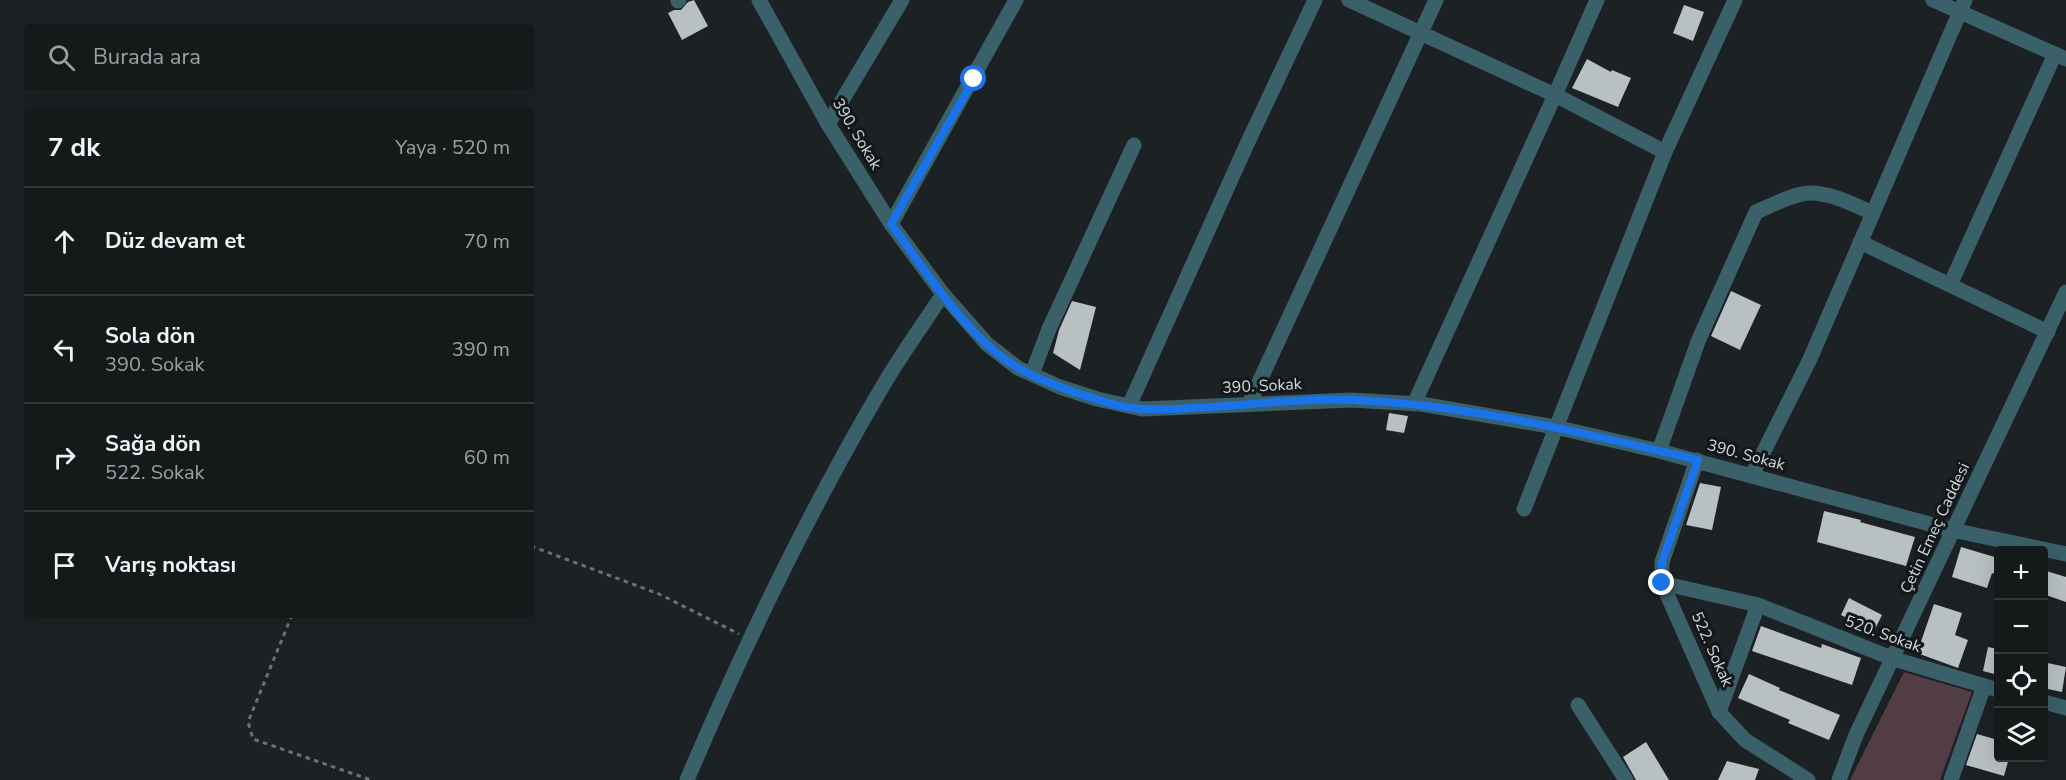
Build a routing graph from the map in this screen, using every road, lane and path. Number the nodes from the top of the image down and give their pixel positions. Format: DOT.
graph roads {
  1 [pos="759,0"];
  2 [pos="902,0"];
  3 [pos="1016,0"];
  4 [pos="1315,0"];
  5 [pos="1349,0"];
  6 [pos="1436,0"];
  7 [pos="1597,0"];
  8 [pos="1735,0"];
  9 [pos="1933,0"];
  10 [pos="1962,6"];
  11 [pos="1422,33"];
  12 [pos="2060,56"];
  13 [pos="1555,95"];
  14 [pos="828,124"];
  15 [pos="1134,145"];
  16 [pos="1665,152"];
  17 [pos="1873,213"];
  18 [pos="891,224"];
  19 [pos="1860,242"];
  20 [pos="1950,285"];
  21 [pos="943,294"];
  22 [pos="2065,297"];
  23 [pos="2048,332"];
  24 [pos="1032,374"];
  25 [pos="1249,404"];
  26 [pos="1414,404"];
  27 [pos="1129,406"];
  28 [pos="1556,427"];
  29 [pos="1659,451"];
  30 [pos="1698,460"];
  31 [pos="1752,475"];
  32 [pos="1524,509"];
  33 [pos="1952,530"];
  34 [pos="534,547"];
  35 [pos="2066,554"];
  36 [pos="1662,583"];
  37 [pos="1758,605"];
  38 [pos="291,618"];
  39 [pos="748,639"];
  40 [pos="1894,659"];
  41 [pos="1991,688"];
  42 [pos="2048,703"];
  43 [pos="1578,705"];
  44 [pos="2066,708"];
  45 [pos="1719,712"];
  46 [pos="371,780"];
  47 [pos="687,780"];
  48 [pos="1626,780"];
  49 [pos="1808,780"];
  50 [pos="1839,780"];
  51 [pos="1951,780"];
  1 -- 14 [label="street, 390. Sokak"];
  2 -- 14 [label="street"];
  3 -- 18 [label="street"];
  4 -- 27 [label="street"];
  5 -- 11 [label="street"];
  6 -- 11 [label="street"];
  7 -- 13 [label="street"];
  8 -- 16 [label="street"];
  9 -- 10 [label="street"];
  10 -- 12 [label="street"];
  10 -- 17 [label="street"];
  11 -- 13 [label="street"];
  11 -- 25 [label="street"];
  12 -- 20 [label="street"];
  13 -- 16 [label="street"];
  13 -- 26 [label="street"];
  14 -- 18 [label="street, 390. Sokak"];
  15 -- 24 [label="street"];
  16 -- 28 [label="street"];
  17 -- 19 [label="street"];
  17 -- 29 [label="street"];
  18 -- 21 [label="street, 390. Sokak"];
  19 -- 20 [label="street"];
  19 -- 31 [label="street"];
  20 -- 23 [label="street"];
  21 -- 24 [label="street, 390. Sokak"];
  21 -- 39 [label="street"];
  22 -- 23 [label="street, Çetin Emeç Caddesi"];
  23 -- 33 [label="street, Çetin Emeç Caddesi"];
  24 -- 27 [label="street, 390. Sokak"];
  25 -- 26 [label="street, 390. Sokak"];
  25 -- 27 [label="street, 390. Sokak"];
  26 -- 28 [label="street, 390. Sokak"];
  28 -- 29 [label="street, 390. Sokak"];
  28 -- 32 [label="street"];
  29 -- 30 [label="street, 390. Sokak"];
  30 -- 31 [label="street, 390. Sokak"];
  30 -- 36 [label="street, 522. Sokak"];
  31 -- 33 [label="street, 390. Sokak"];
  33 -- 35 [label="street, 390. Sokak"];
  33 -- 40 [label="street, Çetin Emeç Caddesi"];
  34 -- 39 [label="path"];
  36 -- 37 [label="street, 520. Sokak"];
  36 -- 45 [label="street, 522. Sokak"];
  37 -- 40 [label="street, 520. Sokak"];
  37 -- 45 [label="street"];
  38 -- 46 [label="path"];
  39 -- 47 [label="street"];
  40 -- 41 [label="street, 520. Sokak"];
  40 -- 50 [label="street, Çetin Emeç Caddesi"];
  41 -- 51 [label="street"];
  42 -- 44 [label="street"];
  43 -- 48 [label="street"];
  45 -- 49 [label="street, 522. Sokak"];
}
